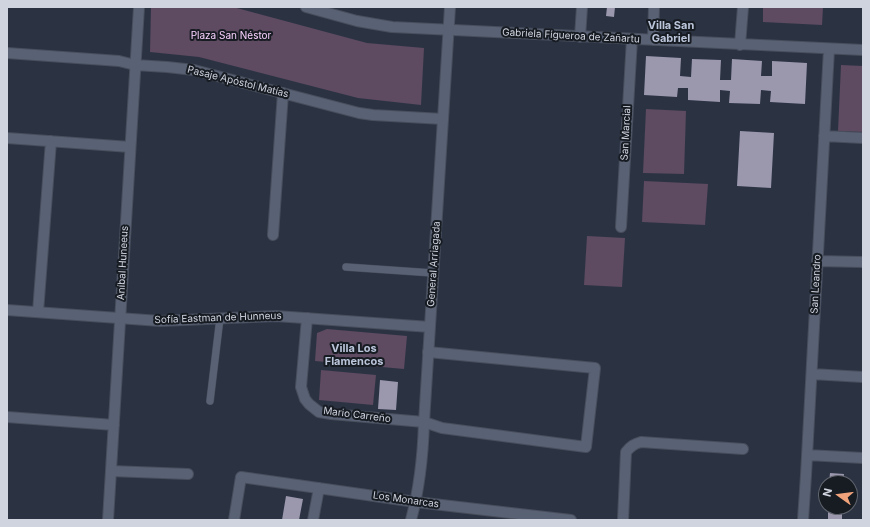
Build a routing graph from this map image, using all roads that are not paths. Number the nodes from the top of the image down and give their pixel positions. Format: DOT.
graph roads {
  1 [pos="139,7"];
  2 [pos="306,7"];
  3 [pos="450,7"];
  4 [pos="582,7"];
  5 [pos="654,7"];
  6 [pos="743,7"];
  7 [pos="449,30"];
  8 [pos="580,37"];
  9 [pos="632,39"];
  10 [pos="653,40"];
  11 [pos="740,45"];
  12 [pos="829,49"];
  13 [pos="863,50"];
  14 [pos="7,53"];
  15 [pos="135,65"];
  16 [pos="283,93"];
  17 [pos="443,119"];
  18 [pos="824,136"];
  19 [pos="7,138"];
  20 [pos="863,138"];
  21 [pos="51,141"];
  22 [pos="130,147"];
  23 [pos="621,228"];
  24 [pos="274,235"];
  25 [pos="818,261"];
  26 [pos="863,262"];
  27 [pos="346,267"];
  28 [pos="433,273"];
  29 [pos="7,310"];
  30 [pos="38,312"];
  31 [pos="220,318"];
  32 [pos="307,318"];
  33 [pos="120,319"];
  34 [pos="430,327"];
  35 [pos="428,352"];
  36 [pos="812,374"];
  37 [pos="863,377"];
  38 [pos="210,401"];
  39 [pos="7,417"];
  40 [pos="424,422"];
  41 [pos="114,425"];
  42 [pos="743,449"];
  43 [pos="807,455"];
  44 [pos="863,458"];
  45 [pos="111,471"];
  46 [pos="188,474"];
  47 [pos="318,488"];
  48 [pos="416,502"];
  49 [pos="108,520"];
  50 [pos="234,520"];
  51 [pos="313,520"];
  52 [pos="411,520"];
  53 [pos="564,520"];
  54 [pos="622,520"];
  55 [pos="803,520"];
  1 -- 15 [label="street, Aníbal Huneeus"];
  2 -- 7 [label="street, Gabriela Figueroa de Zañartu"];
  3 -- 7 [label="street, General Arriagada"];
  4 -- 8 [label="street"];
  5 -- 10 [label="street"];
  6 -- 11 [label="street"];
  7 -- 8 [label="street, Gabriela Figueroa de Zañartu"];
  7 -- 17 [label="street, General Arriagada"];
  8 -- 9 [label="street, Gabriela Figueroa de Zañartu"];
  9 -- 10 [label="street, Gabriela Figueroa de Zañartu"];
  9 -- 23 [label="street, San Marcial"];
  10 -- 11 [label="street, Gabriela Figueroa de Zañartu"];
  11 -- 12 [label="street, Gabriela Figueroa de Zañartu"];
  12 -- 13 [label="street, Gabriela Figueroa de Zañartu"];
  12 -- 18 [label="street, San Leandro"];
  14 -- 15 [label="street, Pasaje Apóstol Matías"];
  15 -- 16 [label="street, Pasaje Apóstol Matías"];
  15 -- 22 [label="street, Aníbal Huneeus"];
  16 -- 17 [label="street, Pasaje Apóstol Matías"];
  16 -- 24 [label="street"];
  17 -- 28 [label="street, General Arriagada"];
  18 -- 20 [label="street"];
  18 -- 25 [label="street, San Leandro"];
  19 -- 21 [label="street"];
  21 -- 22 [label="street"];
  21 -- 30 [label="street"];
  22 -- 33 [label="street, Aníbal Huneeus"];
  25 -- 26 [label="street"];
  25 -- 36 [label="street, San Leandro"];
  27 -- 28 [label="lane"];
  28 -- 34 [label="street, General Arriagada"];
  29 -- 30 [label="street, Sofía Eastman de Hunneus"];
  30 -- 33 [label="street, Sofía Eastman de Hunneus"];
  31 -- 32 [label="street, Sofía Eastman de Hunneus"];
  31 -- 33 [label="street, Sofía Eastman de Hunneus"];
  31 -- 38 [label="lane"];
  32 -- 34 [label="street, Sofía Eastman de Hunneus"];
  32 -- 40 [label="street, Mario Carreño"];
  33 -- 41 [label="street, Aníbal Huneeus"];
  34 -- 35 [label="street, General Arriagada"];
  35 -- 40 [label="street, General Arriagada"];
  35 -- 40 [label="street, Mario Carreño"];
  36 -- 37 [label="street"];
  36 -- 43 [label="street, San Leandro"];
  39 -- 41 [label="street"];
  40 -- 48 [label="street, General Arriagada"];
  41 -- 45 [label="street, Aníbal Huneeus"];
  42 -- 54 [label="street"];
  43 -- 44 [label="street"];
  43 -- 55 [label="street, San Leandro"];
  45 -- 46 [label="street"];
  45 -- 49 [label="street, Aníbal Huneeus"];
  47 -- 48 [label="street, Los Monarcas"];
  47 -- 50 [label="street, Los Monarcas"];
  47 -- 51 [label="street"];
  48 -- 52 [label="street, General Arriagada"];
  48 -- 53 [label="street, Los Monarcas"];
}
